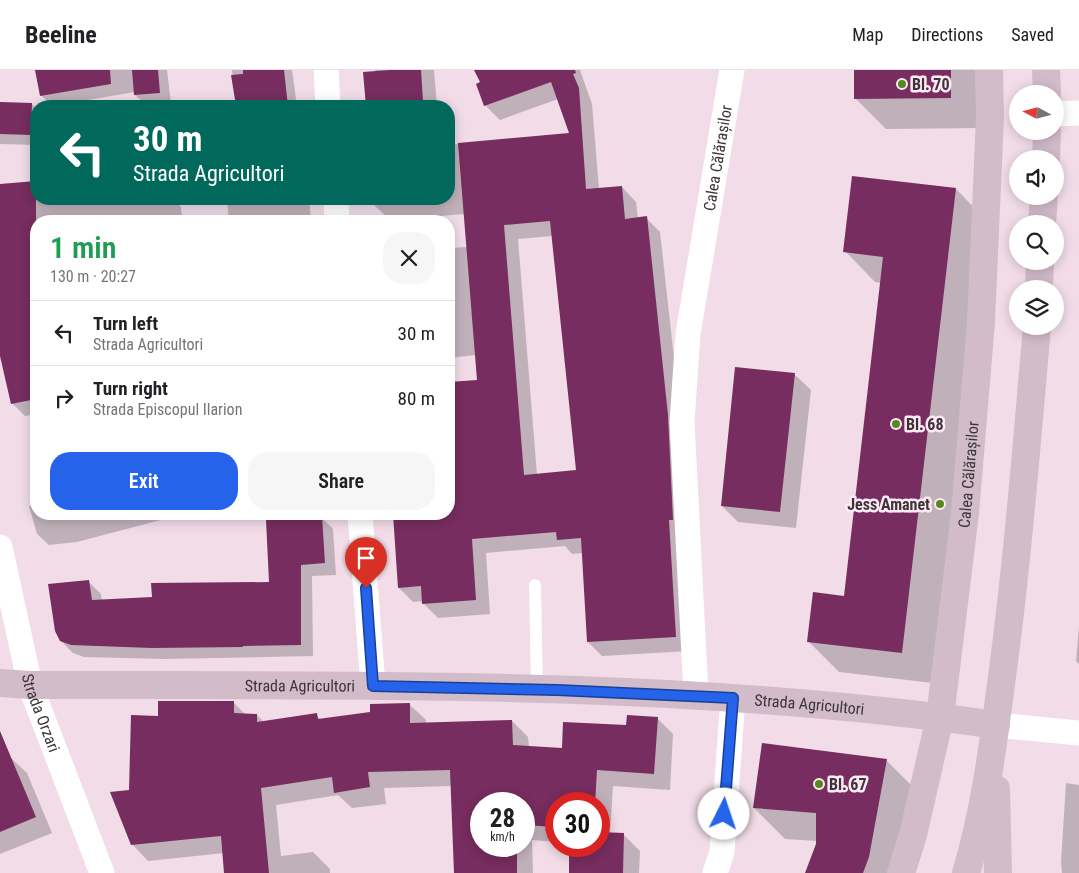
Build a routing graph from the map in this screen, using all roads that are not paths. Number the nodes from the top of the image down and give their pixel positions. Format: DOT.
graph roads {
  1 [pos="326,70"];
  2 [pos="732,70"];
  3 [pos="989,70"];
  4 [pos="1046,70"];
  5 [pos="1047,85"];
  6 [pos="328,100"];
  7 [pos="1079,112"];
  8 [pos="1064,113"];
  9 [pos="1036,335"];
  10 [pos="360,520"];
  11 [pos="0,547"];
  12 [pos="535,585"];
  13 [pos="0,684"];
  14 [pos="30,685"];
  15 [pos="373,686"];
  16 [pos="537,689"];
  17 [pos="696,695"];
  18 [pos="733,698"];
  19 [pos="940,717"];
  20 [pos="996,724"];
  21 [pos="1079,733"];
  22 [pos="102,873"];
  23 [pos="715,873"];
  24 [pos="902,873"];
  25 [pos="966,873"];
  26 [pos="998,873"];
  1 -- 6 [label="street"];
  2 -- 17 [label="street, Calea Călărașilor"];
  3 -- 19 [label="main road, Calea Călărașilor"];
  4 -- 5 [label="main road"];
  7 -- 8 [label="street"];
  9 -- 20 [label="main road"];
  10 -- 15 [label="street"];
  11 -- 14 [label="street, Strada Orzari"];
  12 -- 16 [label="lane"];
  13 -- 14 [label="main road, Strada Agricultori"];
  14 -- 15 [label="main road, Strada Agricultori"];
  14 -- 22 [label="street, Strada Orzari"];
  15 -- 16 [label="main road, Strada Agricultori"];
  16 -- 17 [label="main road, Strada Agricultori"];
  17 -- 18 [label="main road, Strada Agricultori"];
  18 -- 19 [label="main road, Strada Agricultori"];
  18 -- 23 [label="street"];
  19 -- 20 [label="main road, Strada Agricultori"];
  19 -- 24 [label="main road, Calea Călărașilor"];
  20 -- 21 [label="street, Strada Agricultori"];
  20 -- 25 [label="main road"];
  20 -- 26 [label="main road"];
}
